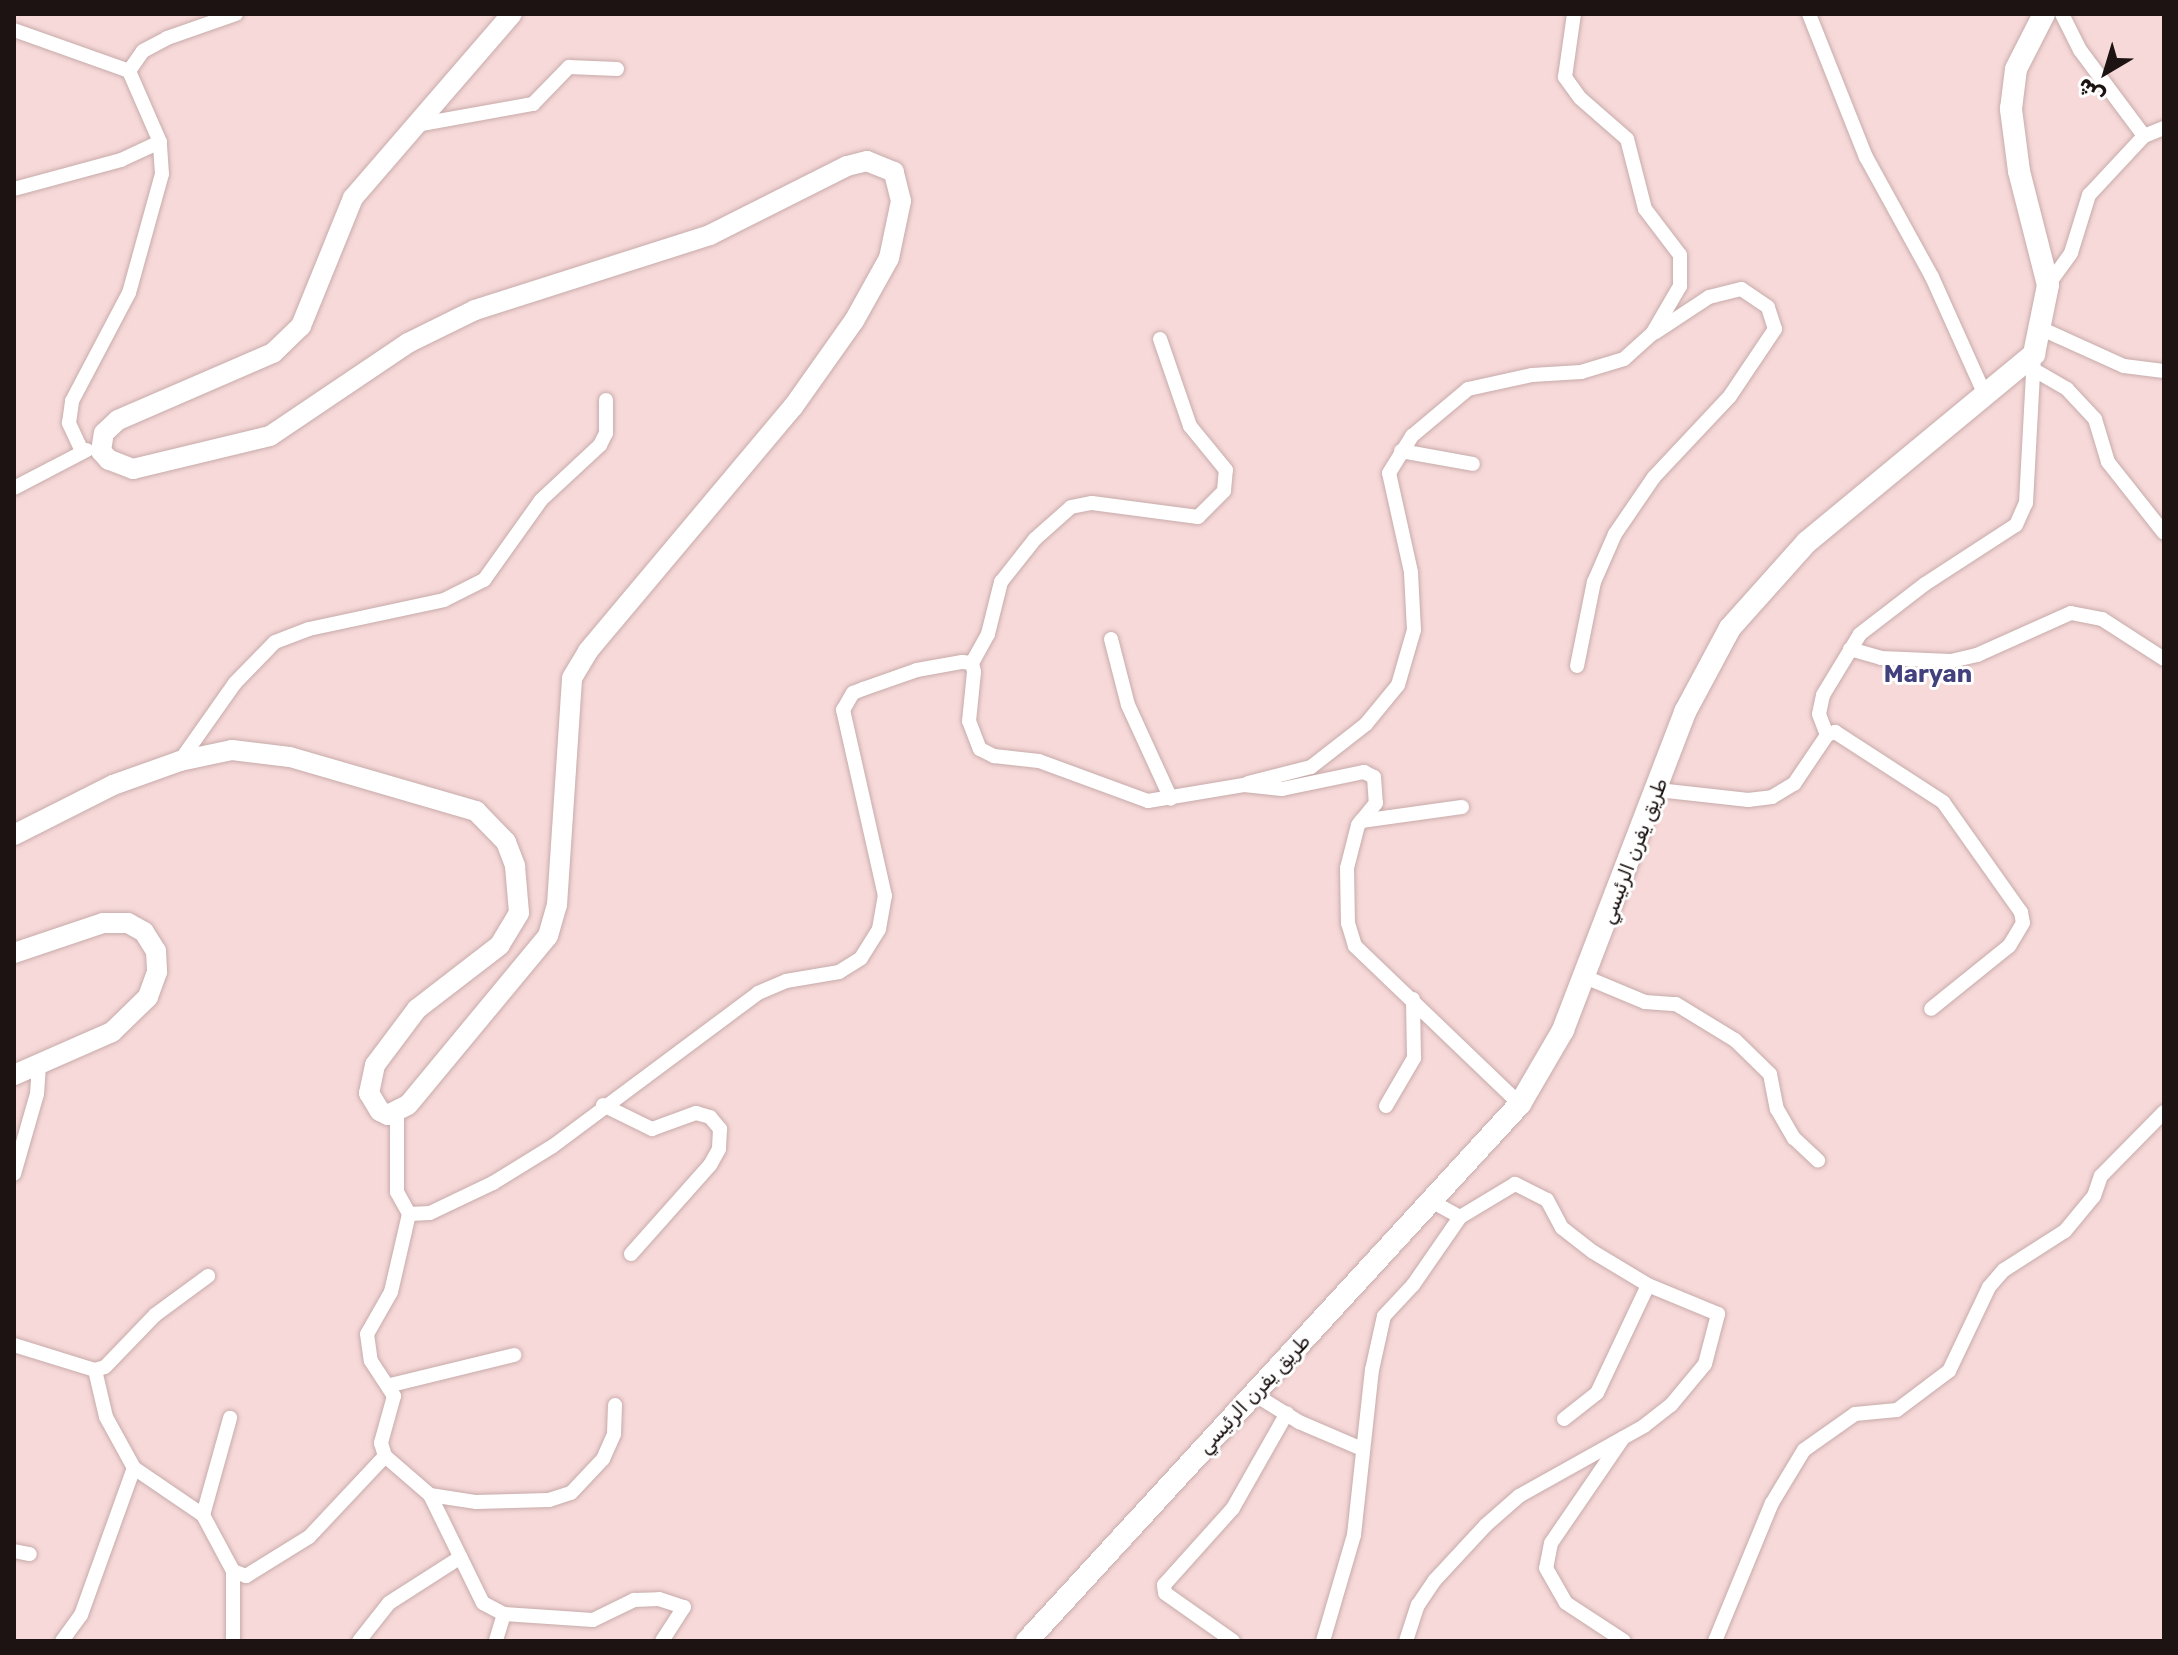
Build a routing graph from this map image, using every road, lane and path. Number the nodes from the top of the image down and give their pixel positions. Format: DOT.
graph roads {
  1 [pos="236,14"];
  2 [pos="512,14"];
  3 [pos="1574,14"];
  4 [pos="1809,14"];
  5 [pos="2044,14"];
  6 [pos="2062,14"];
  7 [pos="14,30"];
  8 [pos="617,69"];
  9 [pos="129,71"];
  10 [pos="412,126"];
  11 [pos="2164,128"];
  12 [pos="2144,136"];
  13 [pos="160,142"];
  14 [pos="14,189"];
  15 [pos="2048,285"];
  16 [pos="2042,329"];
  17 [pos="1652,334"];
  18 [pos="1160,339"];
  19 [pos="2035,362"];
  20 [pos="2164,371"];
  21 [pos="1985,395"];
  22 [pos="606,400"];
  23 [pos="91,450"];
  24 [pos="1401,451"];
  25 [pos="1473,464"];
  26 [pos="14,488"];
  27 [pos="2164,533"];
  28 [pos="1111,639"];
  29 [pos="1850,649"];
  30 [pos="2164,659"];
  31 [pos="972,663"];
  32 [pos="1577,666"];
  33 [pos="1827,735"];
  34 [pos="180,761"];
  35 [pos="1244,785"];
  36 [pos="1658,790"];
  37 [pos="1171,799"];
  38 [pos="1462,807"];
  39 [pos="1361,821"];
  40 [pos="14,835"];
  41 [pos="14,953"];
  42 [pos="1585,977"];
  43 [pos="1413,999"];
  44 [pos="1931,1009"];
  45 [pos="39,1064"];
  46 [pos="14,1075"];
  47 [pos="1520,1104"];
  48 [pos="603,1105"];
  49 [pos="1386,1106"];
  50 [pos="2164,1112"];
  51 [pos="397,1114"];
  52 [pos="1818,1160"];
  53 [pos="14,1174"];
  54 [pos="1431,1201"];
  55 [pos="409,1214"];
  56 [pos="1460,1217"];
  57 [pos="631,1254"];
  58 [pos="208,1276"];
  59 [pos="1648,1285"];
  60 [pos="14,1345"];
  61 [pos="514,1355"];
  62 [pos="95,1370"];
  63 [pos="391,1385"];
  64 [pos="1254,1394"];
  65 [pos="615,1405"];
  66 [pos="1287,1413"];
  67 [pos="230,1418"];
  68 [pos="1564,1419"];
  69 [pos="1625,1435"];
  70 [pos="1362,1449"];
  71 [pos="385,1456"];
  72 [pos="134,1468"];
  73 [pos="430,1495"];
  74 [pos="203,1515"];
  75 [pos="14,1551"];
  76 [pos="30,1554"];
  77 [pos="461,1557"];
  78 [pos="233,1571"];
  79 [pos="504,1614"];
  80 [pos="62,1641"];
  81 [pos="233,1641"];
  82 [pos="359,1641"];
  83 [pos="496,1641"];
  84 [pos="662,1641"];
  85 [pos="1027,1641"];
  86 [pos="1233,1641"];
  87 [pos="1323,1641"];
  88 [pos="1406,1641"];
  89 [pos="1624,1641"];
  90 [pos="1715,1641"];
  1 -- 9 [label="street"];
  2 -- 10 [label="street"];
  3 -- 17 [label="street"];
  4 -- 21 [label="street"];
  5 -- 15 [label="main road"];
  6 -- 12 [label="street"];
  7 -- 9 [label="street"];
  8 -- 10 [label="street"];
  9 -- 13 [label="street"];
  10 -- 23 [label="street"];
  11 -- 12 [label="street"];
  12 -- 15 [label="street"];
  13 -- 14 [label="street"];
  13 -- 23 [label="street"];
  15 -- 16 [label="main road"];
  16 -- 19 [label="main road"];
  16 -- 20 [label="street"];
  17 -- 24 [label="street"];
  17 -- 32 [label="street"];
  18 -- 31 [label="street"];
  19 -- 21 [label="main road, طريق يفرن الرئيسي"];
  19 -- 27 [label="street"];
  19 -- 29 [label="street"];
  21 -- 36 [label="main road, طريق يفرن الرئيسي"];
  22 -- 34 [label="street"];
  23 -- 26 [label="street"];
  23 -- 51 [label="street"];
  24 -- 25 [label="street"];
  24 -- 35 [label="street"];
  28 -- 37 [label="street"];
  29 -- 30 [label="street"];
  29 -- 33 [label="street"];
  31 -- 37 [label="street"];
  31 -- 48 [label="street"];
  33 -- 36 [label="street"];
  33 -- 44 [label="street"];
  34 -- 40 [label="street"];
  34 -- 51 [label="street"];
  35 -- 37 [label="street"];
  35 -- 39 [label="street"];
  36 -- 42 [label="main road, طريق يفرن الرئيسي"];
  38 -- 39 [label="street"];
  39 -- 43 [label="street"];
  41 -- 45 [label="street"];
  42 -- 47 [label="main road, طريق يفرن الرئيسي"];
  42 -- 52 [label="street"];
  43 -- 47 [label="street"];
  43 -- 49 [label="street"];
  45 -- 46 [label="street"];
  45 -- 53 [label="street"];
  47 -- 54 [label="main road, طريق يفرن الرئيسي"];
  48 -- 55 [label="street"];
  48 -- 57 [label="street"];
  50 -- 90 [label="street"];
  51 -- 55 [label="street"];
  54 -- 56 [label="street"];
  54 -- 64 [label="main road, طريق يفرن الرئيسي"];
  55 -- 63 [label="street"];
  56 -- 59 [label="street"];
  56 -- 70 [label="street"];
  58 -- 62 [label="street"];
  59 -- 68 [label="street"];
  59 -- 69 [label="street"];
  60 -- 62 [label="street"];
  61 -- 63 [label="street"];
  62 -- 72 [label="street"];
  63 -- 71 [label="street"];
  64 -- 66 [label="street"];
  64 -- 85 [label="main road, طريق يفرن الرئيسي"];
  65 -- 73 [label="street"];
  66 -- 70 [label="street"];
  66 -- 86 [label="street"];
  67 -- 74 [label="street"];
  69 -- 88 [label="street"];
  69 -- 89 [label="street"];
  70 -- 87 [label="street"];
  71 -- 73 [label="street"];
  71 -- 78 [label="street"];
  72 -- 74 [label="street"];
  72 -- 80 [label="street"];
  73 -- 77 [label="street"];
  74 -- 78 [label="street"];
  75 -- 76 [label="street"];
  77 -- 79 [label="street"];
  77 -- 82 [label="street"];
  78 -- 81 [label="street"];
  79 -- 83 [label="street"];
  79 -- 84 [label="street"];
}
